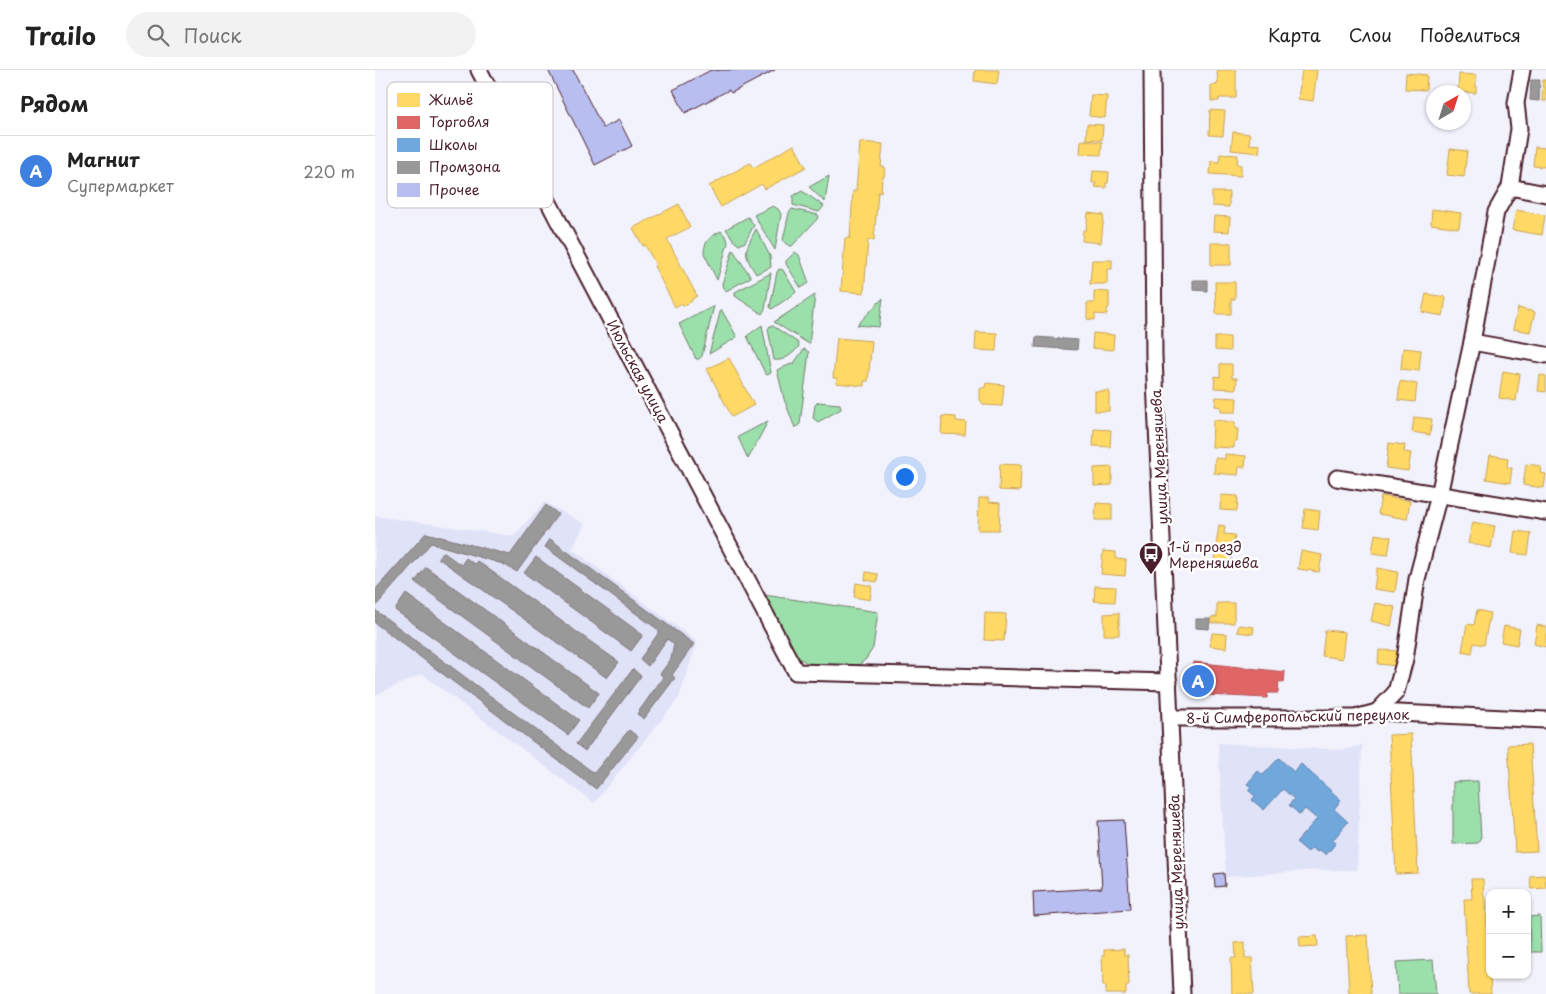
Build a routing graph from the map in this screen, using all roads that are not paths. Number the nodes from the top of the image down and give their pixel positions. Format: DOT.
graph roads {
  1 [pos="479,70"];
  2 [pos="1152,70"];
  3 [pos="1521,70"];
  4 [pos="485,82"];
  5 [pos="1509,187"];
  6 [pos="1546,194"];
  7 [pos="552,208"];
  8 [pos="1471,342"];
  9 [pos="1546,355"];
  10 [pos="1337,478"];
  11 [pos="1439,495"];
  12 [pos="1546,512"];
  13 [pos="1169,682"];
  14 [pos="1377,712"];
  15 [pos="1171,718"];
  16 [pos="1546,720"];
  17 [pos="1182,994"];
  1 -- 4 [label="street, Июльская улица"];
  2 -- 13 [label="street, улица Мереняшева"];
  3 -- 5 [label="street"];
  5 -- 6 [label="street"];
  5 -- 8 [label="street"];
  7 -- 13 [label="street, Июльская улица"];
  8 -- 9 [label="street"];
  8 -- 11 [label="street"];
  10 -- 11 [label="street"];
  11 -- 12 [label="street"];
  11 -- 14 [label="street"];
  13 -- 15 [label="street, улица Мереняшева"];
  14 -- 15 [label="street, 8-й Симферопольский переулок"];
  14 -- 16 [label="street, 8-й Симферопольский переулок"];
  15 -- 17 [label="street, улица Мереняшева"];
}
